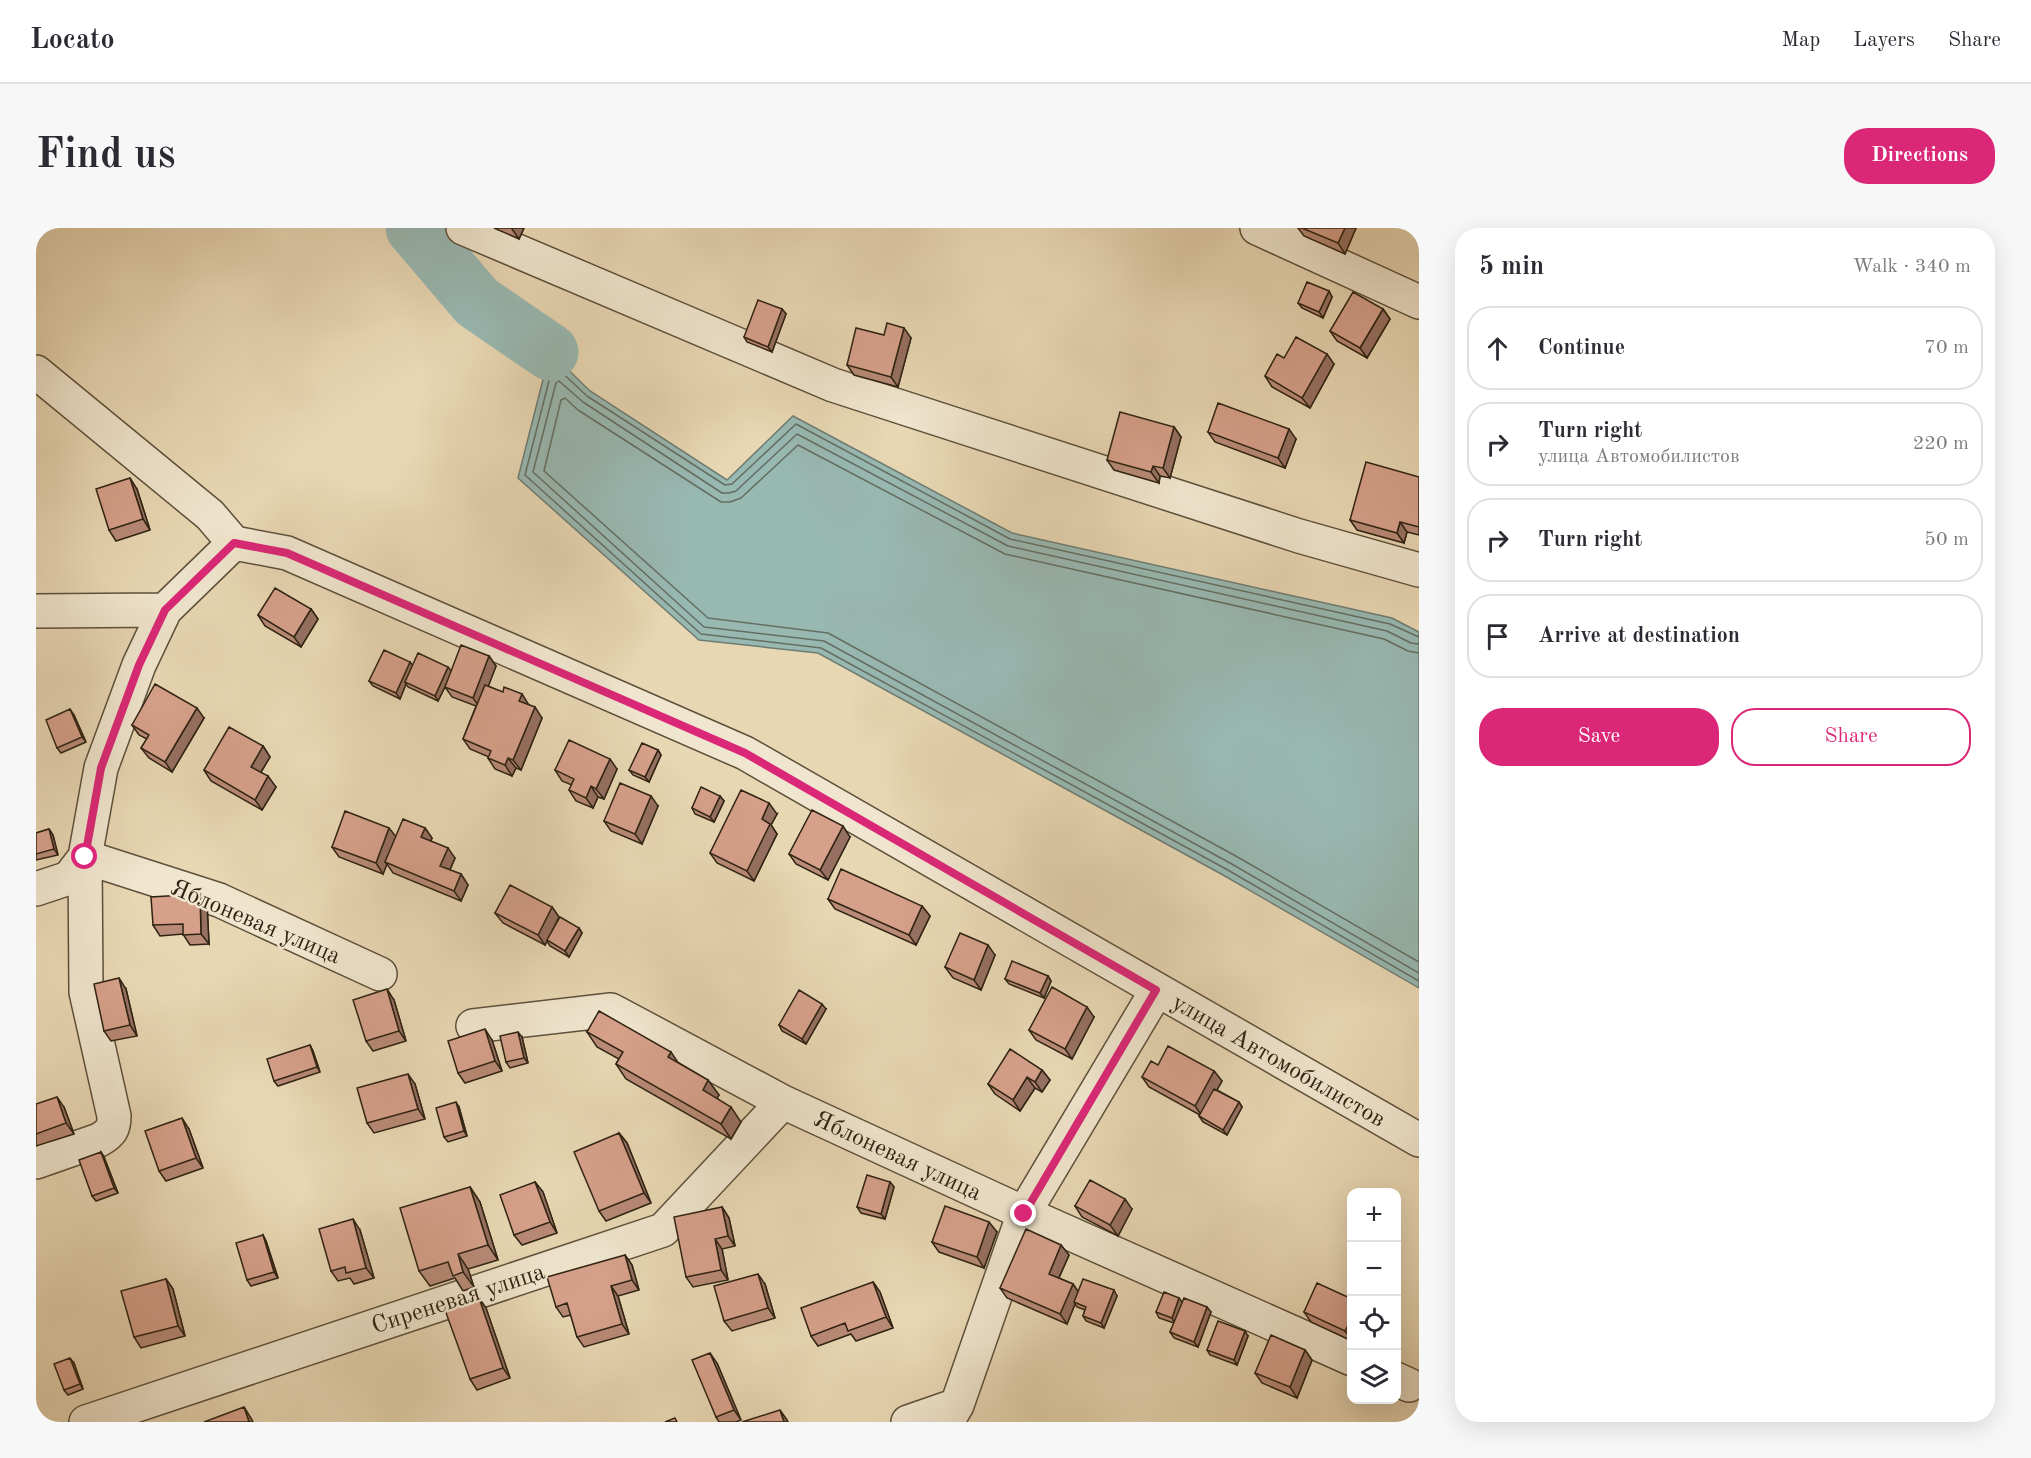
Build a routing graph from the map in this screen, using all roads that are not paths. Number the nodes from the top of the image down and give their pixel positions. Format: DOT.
graph roads {
  1 [pos="463,228"];
  2 [pos="1257,228"];
  3 [pos="1419,302"];
  4 [pos="36,372"];
  5 [pos="234,543"];
  6 [pos="1419,570"];
  7 [pos="165,610"];
  8 [pos="36,611"];
  9 [pos="85,857"];
  10 [pos="36,889"];
  11 [pos="380,974"];
  12 [pos="1156,990"];
  13 [pos="473,1026"];
  14 [pos="783,1102"];
  15 [pos="1419,1140"];
  16 [pos="36,1162"];
  17 [pos="1024,1214"];
  18 [pos="1347,1357"];
  19 [pos="952,1413"];
  20 [pos="86,1422"];
  21 [pos="908,1422"];
  1 -- 6 [label="street"];
  2 -- 3 [label="street"];
  4 -- 5 [label="street"];
  5 -- 7 [label="street"];
  5 -- 12 [label="street, улица Автомобилистов"];
  7 -- 8 [label="street"];
  7 -- 9 [label="street"];
  9 -- 10 [label="street"];
  9 -- 11 [label="street, Яблоневая улица"];
  9 -- 16 [label="street"];
  12 -- 15 [label="street, улица Автомобилистов"];
  12 -- 17 [label="street"];
  13 -- 14 [label="street, Яблоневая улица"];
  14 -- 17 [label="street, Яблоневая улица"];
  14 -- 20 [label="street, Сиреневая улица"];
  17 -- 18 [label="street, Яблоневая улица"];
  17 -- 19 [label="street"];
  19 -- 21 [label="street"];
}
